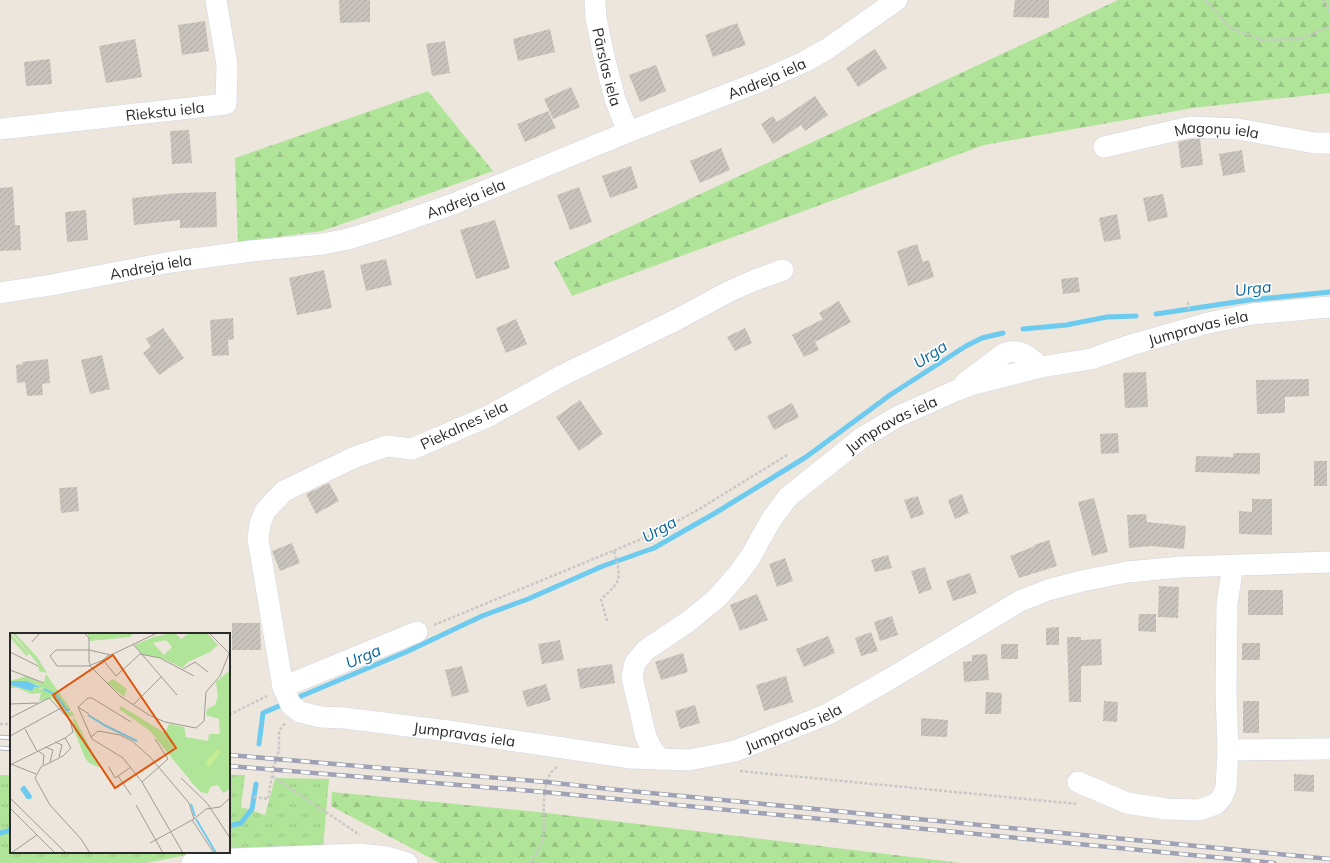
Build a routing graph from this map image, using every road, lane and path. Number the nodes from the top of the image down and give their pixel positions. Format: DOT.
graph roads {
  1 [pos="216,0"];
  2 [pos="595,0"];
  3 [pos="897,0"];
  4 [pos="1205,0"];
  5 [pos="1324,0"];
  6 [pos="1330,12"];
  7 [pos="1330,26"];
  8 [pos="0,129"];
  9 [pos="628,132"];
  10 [pos="1330,143"];
  11 [pos="1104,148"];
  12 [pos="783,270"];
  13 [pos="0,293"];
  14 [pos="1330,307"];
  15 [pos="787,455"];
  16 [pos="614,551"];
  17 [pos="1330,562"];
  18 [pos="1230,566"];
  19 [pos="608,620"];
  20 [pos="417,632"];
  21 [pos="283,687"];
  22 [pos="230,715"];
  23 [pos="279,731"];
  24 [pos="1228,750"];
  25 [pos="1330,750"];
  26 [pos="583,751"];
  27 [pos="660,759"];
  28 [pos="736,770"];
  29 [pos="272,776"];
  30 [pos="1078,782"];
  31 [pos="254,797"];
  32 [pos="1081,804"];
  33 [pos="361,836"];
  34 [pos="192,863"];
  35 [pos="407,863"];
  36 [pos="530,863"];
  1 -- 8 [label="street, Riekstu iela"];
  2 -- 9 [label="street, Pārslas iela"];
  3 -- 9 [label="street, Andreja iela"];
  4 -- 7 [label="path"];
  5 -- 6 [label="path"];
  9 -- 13 [label="street, Andreja iela"];
  10 -- 11 [label="street, Magoņu iela"];
  12 -- 21 [label="street, Piekalnes iela"];
  14 -- 27 [label="street, Jumpravas iela"];
  15 -- 16 [label="path"];
  16 -- 19 [label="path"];
  16 -- 20 [label="path"];
  17 -- 18 [label="street, Jumpravas iela"];
  18 -- 24 [label="street"];
  18 -- 27 [label="street, Jumpravas iela"];
  20 -- 21 [label="street"];
  21 -- 22 [label="path"];
  21 -- 26 [label="street, Jumpravas iela"];
  23 -- 29 [label="path"];
  24 -- 25 [label="street"];
  24 -- 30 [label="street"];
  26 -- 27 [label="street, Jumpravas iela"];
  26 -- 36 [label="path"];
  28 -- 32 [label="path"];
  29 -- 31 [label="path"];
  29 -- 33 [label="path"];
  34 -- 35 [label="street"];
}
